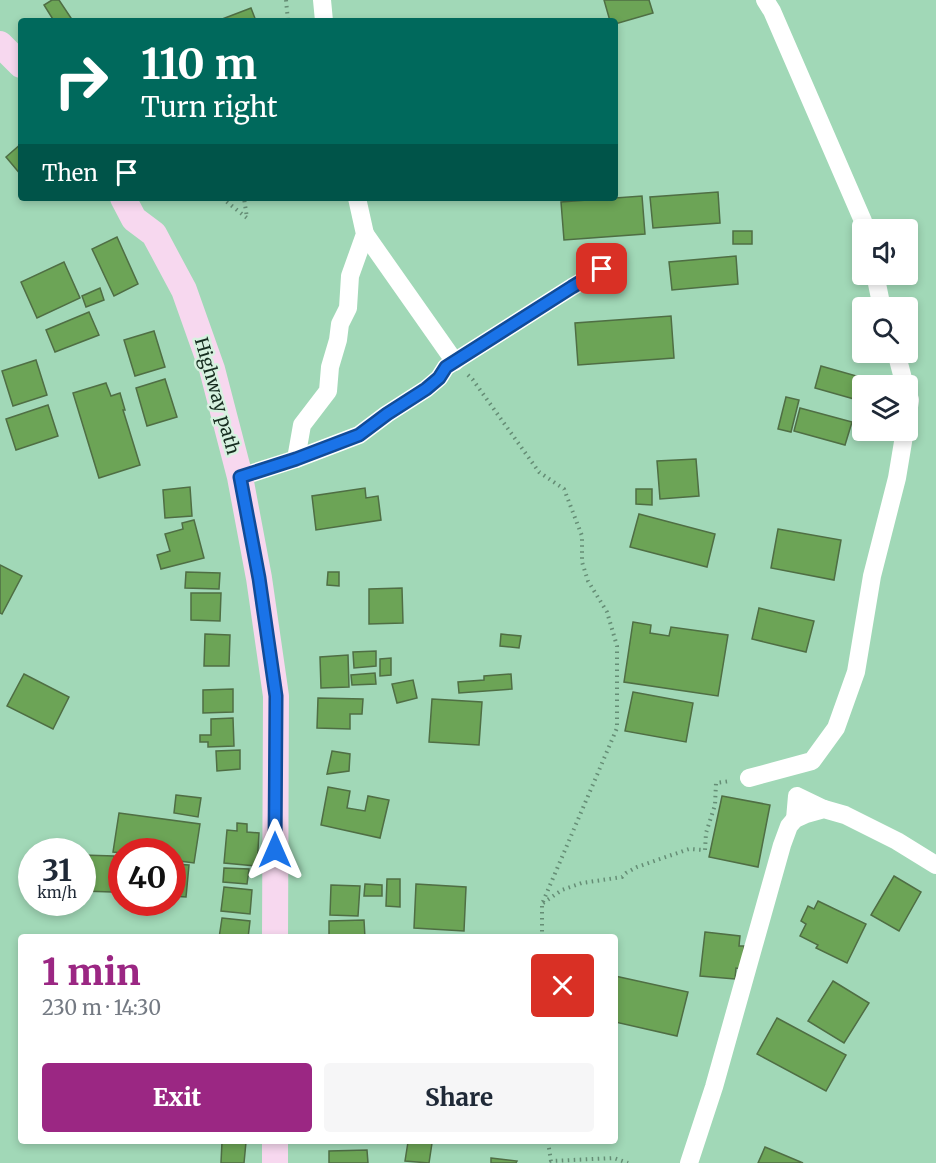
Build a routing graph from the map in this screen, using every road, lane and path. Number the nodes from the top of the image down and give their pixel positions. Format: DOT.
graph roads {
  1 [pos="286,0"];
  2 [pos="322,0"];
  3 [pos="765,0"];
  4 [pos="288,18"];
  5 [pos="324,18"];
  6 [pos="0,44"];
  7 [pos="18,62"];
  8 [pos="125,201"];
  9 [pos="226,201"];
  10 [pos="244,201"];
  11 [pos="358,201"];
  12 [pos="863,219"];
  13 [pos="365,234"];
  14 [pos="617,261"];
  15 [pos="454,362"];
  16 [pos="903,441"];
  17 [pos="296,459"];
  18 [pos="240,477"];
  19 [pos="749,778"];
  20 [pos="936,865"];
  21 [pos="542,904"];
  22 [pos="275,934"];
  23 [pos="542,934"];
  24 [pos="275,1144"];
  25 [pos="548,1144"];
  26 [pos="274,1163"];
  27 [pos="628,1163"];
  28 [pos="689,1163"];
  1 -- 4 [label="path"];
  2 -- 5 [label="street"];
  3 -- 12 [label="street"];
  6 -- 7 [label="street"];
  8 -- 18 [label="street, Highway path"];
  9 -- 10 [label="path"];
  11 -- 13 [label="street"];
  13 -- 15 [label="street"];
  13 -- 17 [label="street"];
  14 -- 15 [label="street"];
  15 -- 17 [label="street"];
  15 -- 21 [label="path"];
  16 -- 19 [label="street"];
  17 -- 18 [label="street"];
  18 -- 22 [label="street, Highway path"];
  19 -- 21 [label="path"];
  20 -- 28 [label="street"];
  21 -- 23 [label="path"];
  24 -- 26 [label="street"];
  25 -- 27 [label="path"];
}
